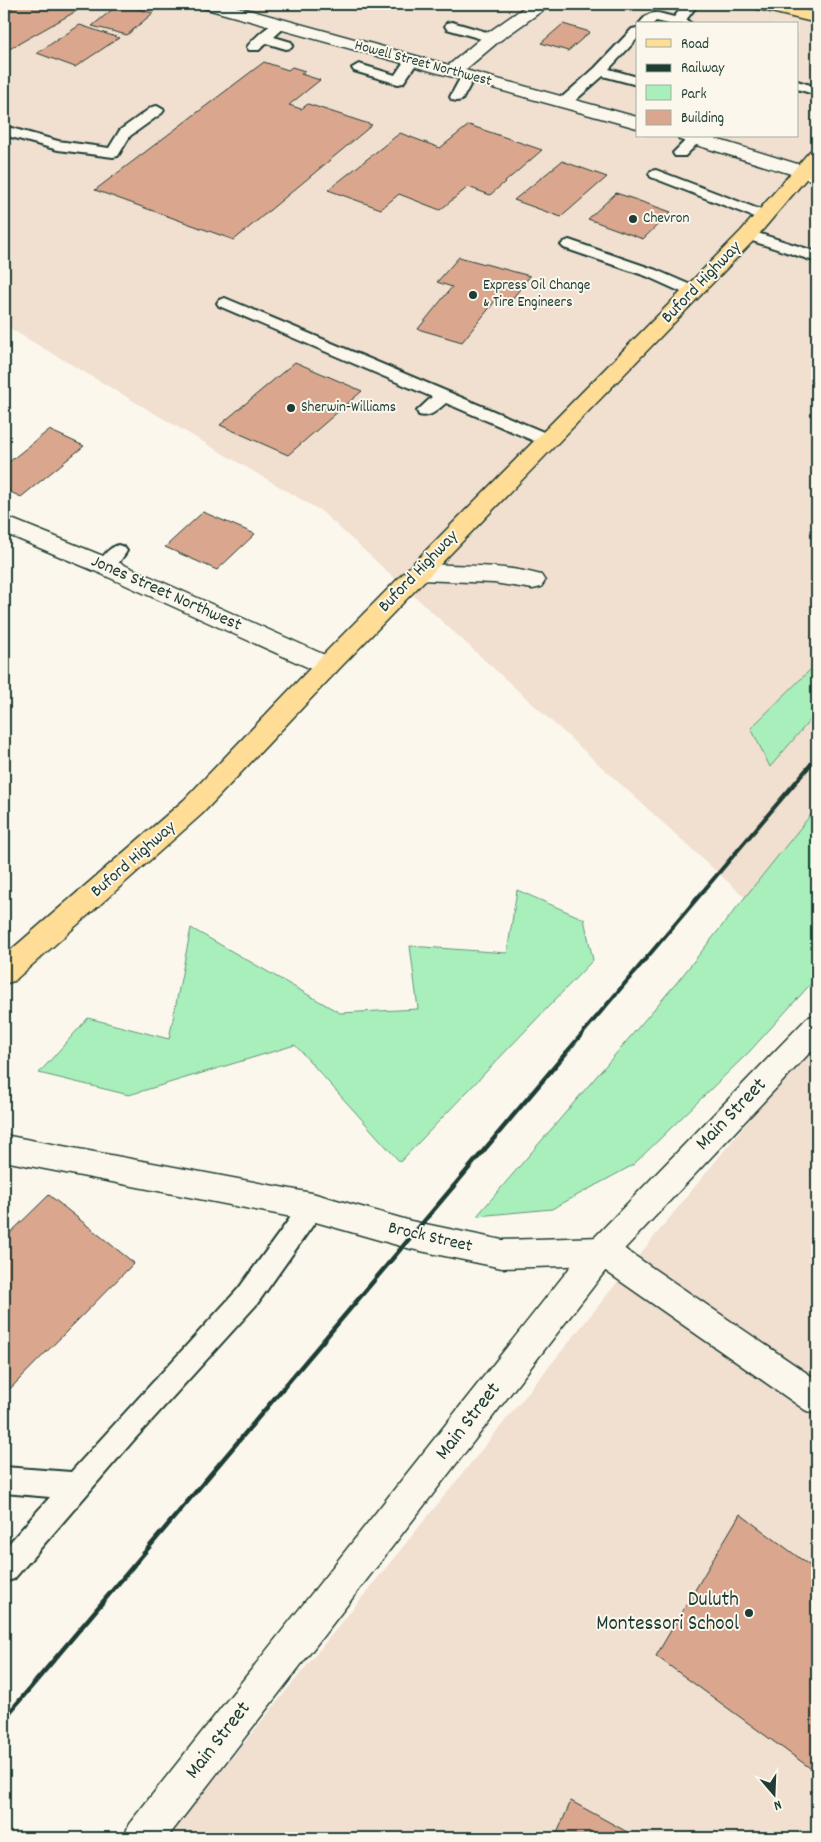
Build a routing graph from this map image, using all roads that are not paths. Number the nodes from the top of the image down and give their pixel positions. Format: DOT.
graph roads {
  1 [pos="209,4"];
  2 [pos="540,4"];
  3 [pos="692,4"];
  4 [pos="760,4"];
  5 [pos="817,18"];
  6 [pos="647,22"];
  7 [pos="678,22"];
  8 [pos="683,22"];
  9 [pos="280,24"];
  10 [pos="452,26"];
  11 [pos="636,33"];
  12 [pos="492,38"];
  13 [pos="286,45"];
  14 [pos="412,60"];
  15 [pos="359,68"];
  16 [pos="600,71"];
  17 [pos="460,74"];
  18 [pos="636,81"];
  19 [pos="798,85"];
  20 [pos="817,91"];
  21 [pos="457,98"];
  22 [pos="565,102"];
  23 [pos="156,110"];
  24 [pos="636,122"];
  25 [pos="4,130"];
  26 [pos="687,143"];
  27 [pos="817,155"];
  28 [pos="656,174"];
  29 [pos="810,174"];
  30 [pos="764,216"];
  31 [pos="748,235"];
  32 [pos="569,244"];
  33 [pos="817,257"];
  34 [pos="694,292"];
  35 [pos="225,303"];
  36 [pos="444,396"];
  37 [pos="425,411"];
  38 [pos="548,440"];
  39 [pos="4,524"];
  40 [pos="420,572"];
  41 [pos="533,580"];
  42 [pos="327,666"];
  43 [pos="4,973"];
  44 [pos="817,1026"];
  45 [pos="4,1148"];
  46 [pos="312,1207"];
  47 [pos="602,1251"];
  48 [pos="817,1399"];
  49 [pos="4,1480"];
  50 [pos="77,1486"];
  51 [pos="4,1569"];
  52 [pos="144,1838"];
  1 -- 9 [label="street, Howell Street Northwest"];
  2 -- 12 [label="street"];
  3 -- 8 [label="lane"];
  4 -- 5 [label="main road"];
  6 -- 7 [label="lane"];
  9 -- 13 [label="lane"];
  9 -- 14 [label="street, Howell Street Northwest"];
  10 -- 12 [label="lane"];
  11 -- 16 [label="lane"];
  12 -- 17 [label="street"];
  14 -- 15 [label="lane"];
  14 -- 17 [label="street, Howell Street Northwest"];
  16 -- 18 [label="lane"];
  16 -- 22 [label="lane"];
  17 -- 21 [label="lane"];
  17 -- 22 [label="street, Howell Street Northwest"];
  19 -- 20 [label="lane"];
  22 -- 24 [label="street, Howell Street Northwest"];
  23 -- 25 [label="lane"];
  26 -- 29 [label="street"];
  27 -- 29 [label="main road, Buford Highway"];
  28 -- 30 [label="lane"];
  29 -- 30 [label="main road, Buford Highway"];
  30 -- 31 [label="main road, Buford Highway"];
  31 -- 33 [label="lane"];
  31 -- 34 [label="main road, Buford Highway"];
  32 -- 34 [label="lane"];
  34 -- 38 [label="main road, Buford Highway"];
  35 -- 36 [label="lane"];
  36 -- 37 [label="lane"];
  36 -- 38 [label="lane"];
  38 -- 40 [label="main road, Buford Highway"];
  39 -- 42 [label="street, Jones Street Northwest"];
  40 -- 41 [label="street"];
  40 -- 42 [label="main road, Buford Highway"];
  42 -- 43 [label="main road, Buford Highway"];
  44 -- 47 [label="street, Main Street"];
  45 -- 46 [label="street, Brock Street"];
  46 -- 47 [label="street, Brock Street"];
  46 -- 50 [label="lane"];
  47 -- 48 [label="street"];
  47 -- 52 [label="street, Main Street"];
  49 -- 50 [label="lane"];
  50 -- 51 [label="lane"];
}
